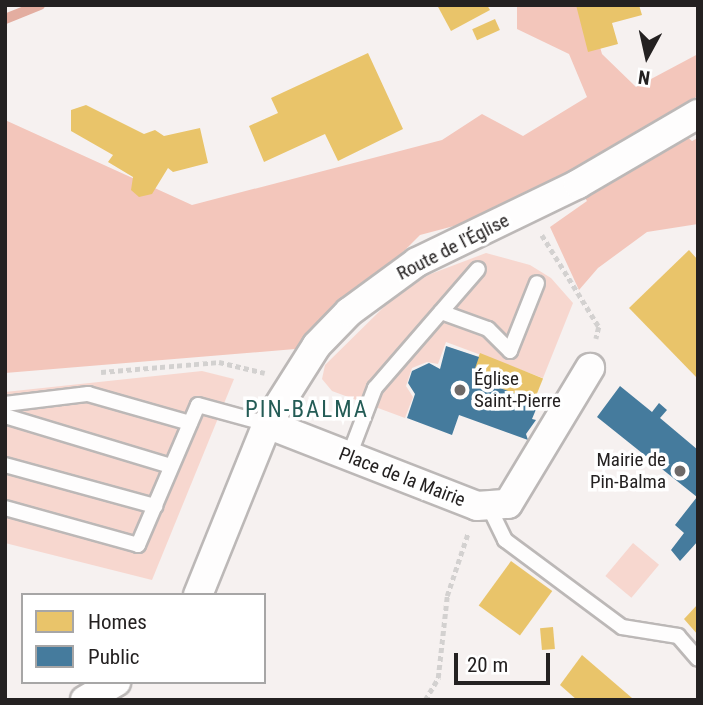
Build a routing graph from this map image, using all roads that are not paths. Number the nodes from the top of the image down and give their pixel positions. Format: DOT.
graph roads {
  1 [pos="698,114"];
  2 [pos="478,269"];
  3 [pos="537,283"];
  4 [pos="441,312"];
  5 [pos="590,368"];
  6 [pos="5,404"];
  7 [pos="5,416"];
  8 [pos="190,423"];
  9 [pos="267,424"];
  10 [pos="349,456"];
  11 [pos="5,465"];
  12 [pos="172,466"];
  13 [pos="155,506"];
  14 [pos="482,506"];
  15 [pos="5,508"];
  16 [pos="199,593"];
  17 [pos="698,659"];
  18 [pos="113,684"];
  19 [pos="85,700"];
  1 -- 9 [label="street, Route de l'Église"];
  2 -- 4 [label="lane"];
  3 -- 4 [label="lane"];
  4 -- 10 [label="lane"];
  5 -- 14 [label="street, Place de la Mairie"];
  6 -- 8 [label="lane"];
  7 -- 12 [label="lane"];
  8 -- 9 [label="lane"];
  8 -- 12 [label="lane"];
  9 -- 10 [label="street, Place de la Mairie"];
  9 -- 16 [label="street, Route de l'Église"];
  10 -- 14 [label="street, Place de la Mairie"];
  11 -- 13 [label="lane"];
  12 -- 13 [label="lane"];
  13 -- 15 [label="lane"];
  14 -- 17 [label="lane"];
  18 -- 19 [label="street"];
}
